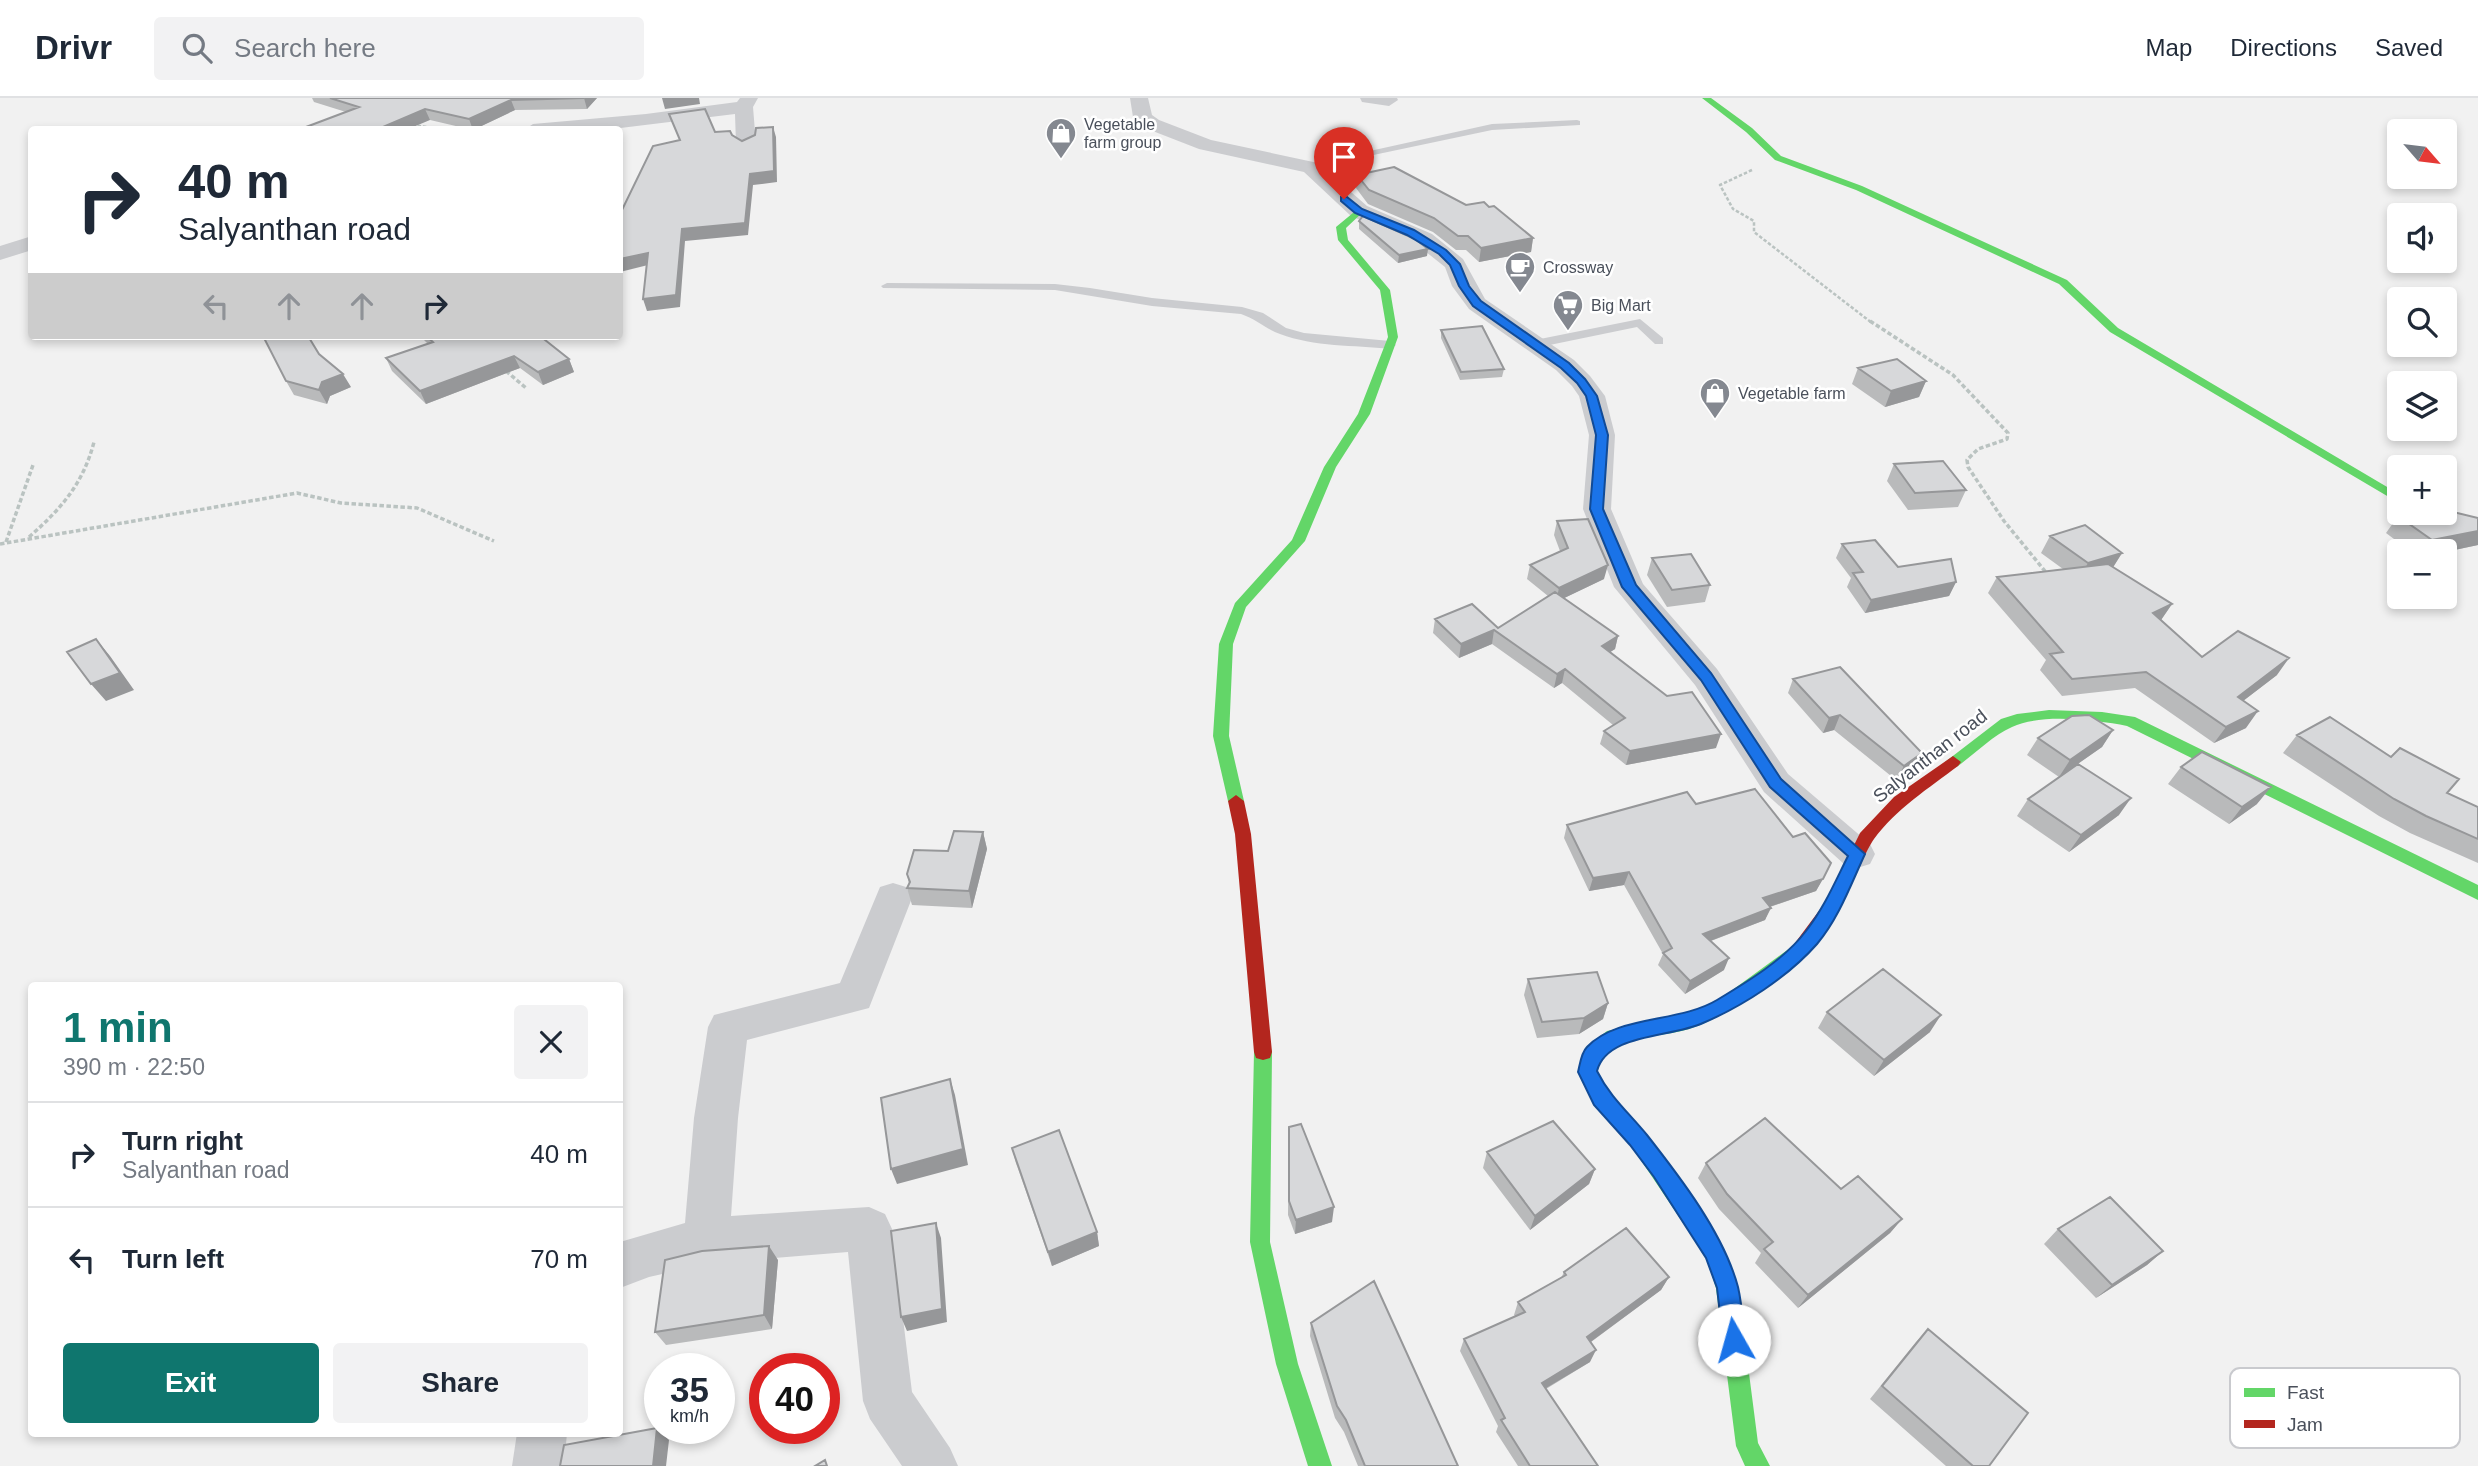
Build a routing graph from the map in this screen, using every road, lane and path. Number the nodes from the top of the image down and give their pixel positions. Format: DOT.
graph roads {
  1 [pos="1139,98"];
  2 [pos="1369,98"];
  3 [pos="1706,98"];
  4 [pos="1389,100"];
  5 [pos="746,102"];
  6 [pos="1577,123"];
  7 [pos="406,125"];
  8 [pos="414,126"];
  9 [pos="578,126"];
  10 [pos="746,144"];
  11 [pos="1778,158"];
  12 [pos="1307,166"];
  13 [pos="1359,211"];
  14 [pos="28,243"];
  15 [pos="0,253"];
  16 [pos="887,286"];
  17 [pos="1659,341"];
  18 [pos="1535,344"];
  19 [pos="1390,345"];
  20 [pos="506,371"];
  21 [pos="526,388"];
  22 [pos="94,442"];
  23 [pos="33,465"];
  24 [pos="2387,492"];
  25 [pos="29,538"];
  26 [pos="494,541"];
  27 [pos="6,543"];
  28 [pos="0,544"];
  29 [pos="2053,581"];
  30 [pos="1857,854"];
  31 [pos="2478,893"];
  32 [pos="893,898"];
  33 [pos="706,1240"];
  34 [pos="623,1264"];
  35 [pos="541,1437"];
  36 [pos="537,1466"];
  37 [pos="932,1466"];
  38 [pos="1320,1466"];
  39 [pos="1758,1466"];
  1 -- 12 [label="street"];
  2 -- 4 [label="street"];
  3 -- 11 [label="street"];
  5 -- 9 [label="street"];
  5 -- 10 [label="street"];
  6 -- 12 [label="lane"];
  7 -- 8 [label="path"];
  11 -- 24 [label="street"];
  11 -- 29 [label="path"];
  12 -- 13 [label="street"];
  13 -- 18 [label="street"];
  13 -- 19 [label="street"];
  14 -- 15 [label="street"];
  16 -- 19 [label="lane"];
  17 -- 18 [label="lane"];
  18 -- 30 [label="street"];
  19 -- 38 [label="street"];
  20 -- 21 [label="path"];
  22 -- 25 [label="path"];
  23 -- 27 [label="path"];
  25 -- 26 [label="path"];
  25 -- 27 [label="path"];
  27 -- 28 [label="path"];
  30 -- 31 [label="street, Salyanthan road"];
  30 -- 39 [label="street, Salyanthan road"];
  32 -- 33 [label="street"];
  33 -- 34 [label="street"];
  33 -- 37 [label="street"];
  35 -- 36 [label="street"];
}
